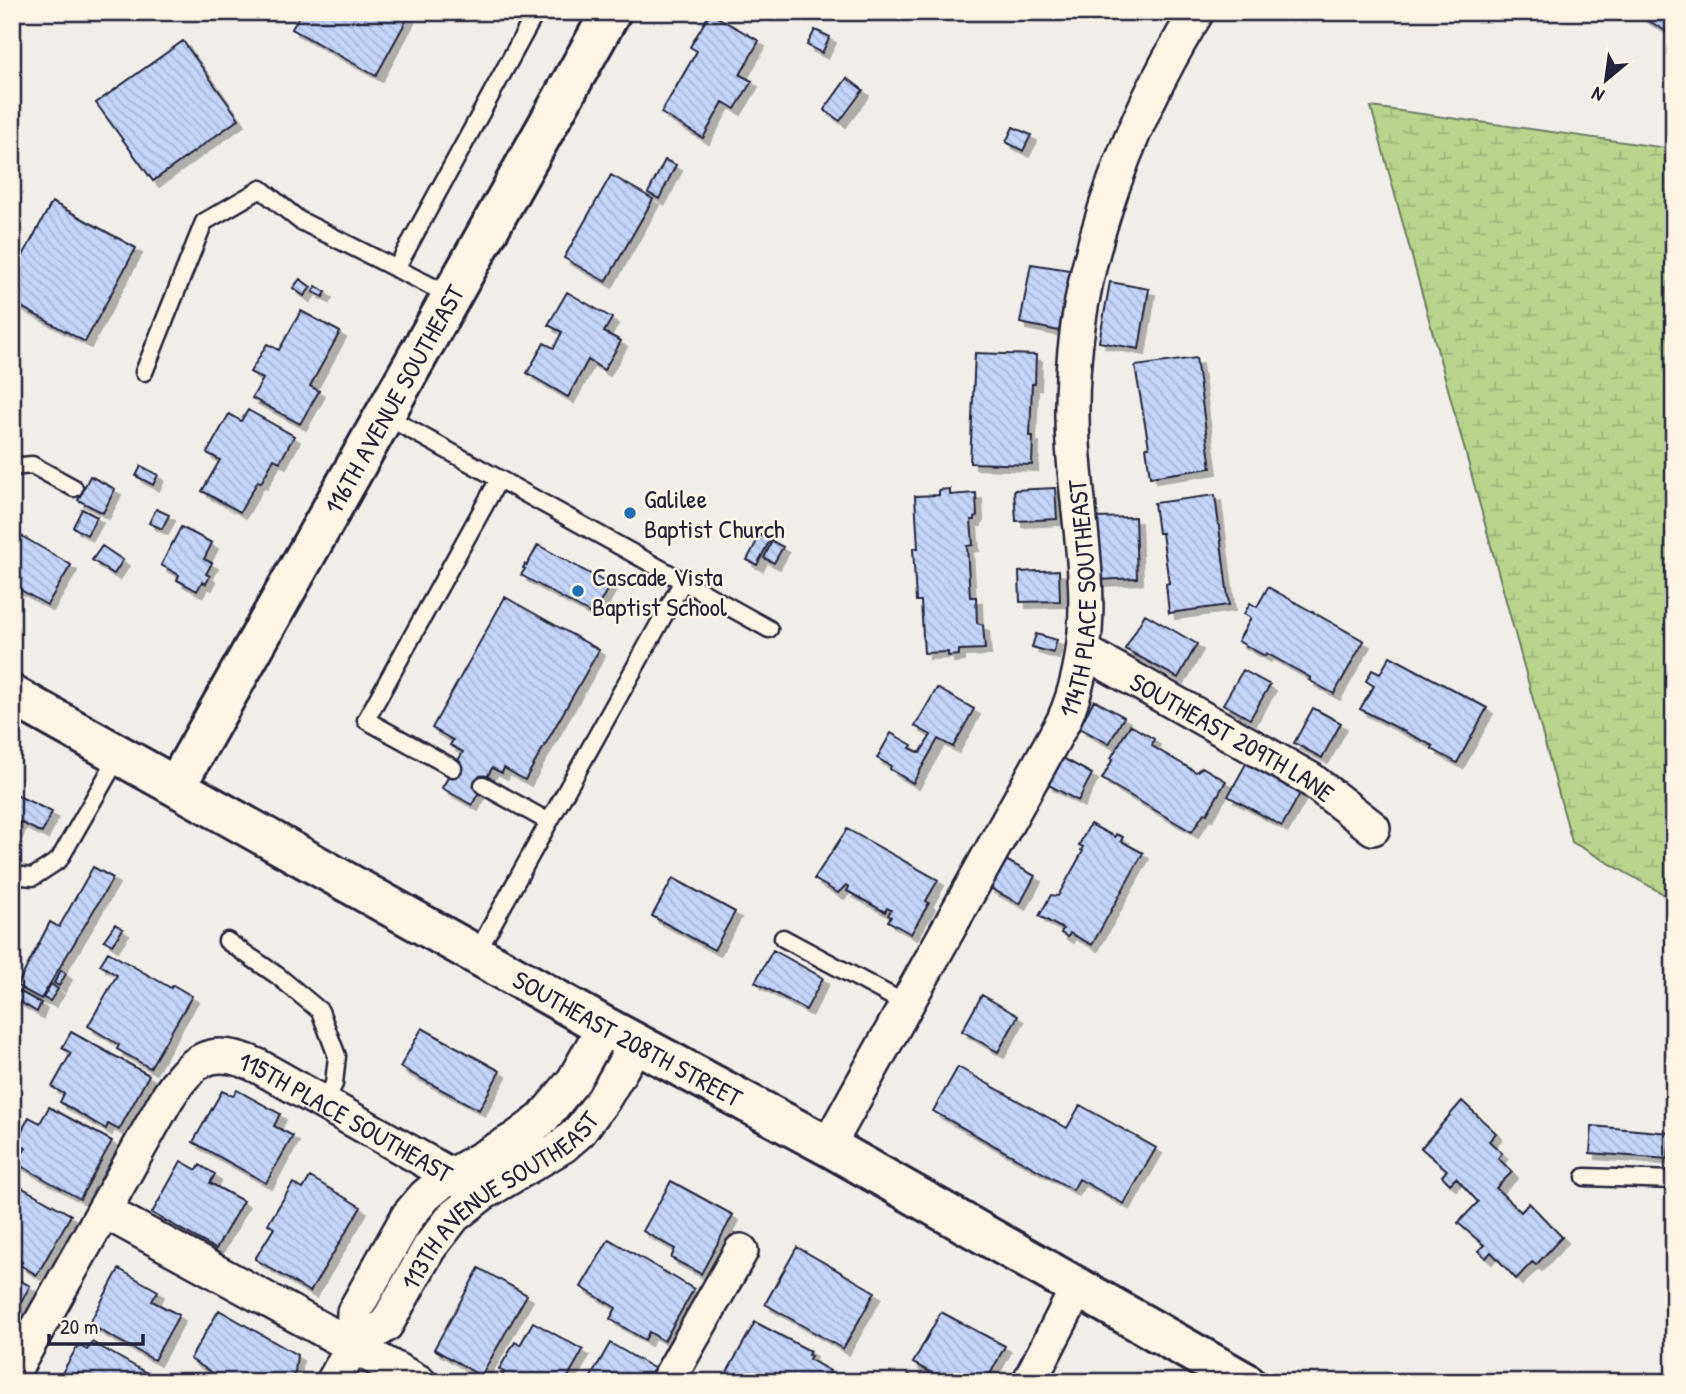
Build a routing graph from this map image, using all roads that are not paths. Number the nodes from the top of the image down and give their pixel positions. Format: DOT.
graph roads {
  1 [pos="536,12"];
  2 [pos="611,12"];
  3 [pos="1197,12"];
  4 [pos="396,269"];
  5 [pos="451,296"];
  6 [pos="144,372"];
  7 [pos="384,415"];
  8 [pos="12,467"];
  9 [pos="499,479"];
  10 [pos="74,488"];
  11 [pos="683,582"];
  12 [pos="769,629"];
  13 [pos="1085,652"];
  14 [pos="12,695"];
  15 [pos="119,755"];
  16 [pos="453,768"];
  17 [pos="483,785"];
  18 [pos="176,786"];
  19 [pos="549,822"];
  20 [pos="1373,828"];
  21 [pos="12,875"];
  22 [pos="783,939"];
  23 [pos="228,941"];
  24 [pos="475,954"];
  25 [pos="906,1004"];
  26 [pos="620,1035"];
  27 [pos="324,1103"];
  28 [pos="828,1146"];
  29 [pos="453,1175"];
  30 [pos="1585,1177"];
  31 [pos="1674,1181"];
  32 [pos="482,1194"];
  33 [pos="104,1211"];
  34 [pos="741,1251"];
  35 [pos="1078,1287"];
  36 [pos="353,1346"];
  37 [pos="12,1374"];
  38 [pos="332,1382"];
  39 [pos="419,1382"];
  40 [pos="667,1382"];
  41 [pos="1028,1382"];
  42 [pos="1245,1382"];
  1 -- 4 [label="lane"];
  2 -- 5 [label="main road, 116TH AVENUE SOUTHEAST"];
  3 -- 13 [label="street, 114TH PLACE SOUTHEAST"];
  4 -- 5 [label="lane"];
  4 -- 6 [label="lane"];
  5 -- 7 [label="main road, 116TH AVENUE SOUTHEAST"];
  7 -- 9 [label="lane"];
  7 -- 18 [label="main road, 116TH AVENUE SOUTHEAST"];
  8 -- 10 [label="lane"];
  9 -- 11 [label="lane"];
  9 -- 16 [label="lane"];
  11 -- 12 [label="lane"];
  11 -- 19 [label="lane"];
  13 -- 20 [label="street, SOUTHEAST 209TH LANE"];
  13 -- 25 [label="street, 114TH PLACE SOUTHEAST"];
  14 -- 15 [label="main road, SOUTHEAST 208TH STREET"];
  15 -- 18 [label="main road, SOUTHEAST 208TH STREET"];
  15 -- 21 [label="lane"];
  17 -- 19 [label="lane"];
  18 -- 24 [label="main road, SOUTHEAST 208TH STREET"];
  19 -- 24 [label="lane"];
  22 -- 25 [label="lane"];
  23 -- 27 [label="lane"];
  24 -- 26 [label="main road, SOUTHEAST 208TH STREET"];
  25 -- 28 [label="street, 114TH PLACE SOUTHEAST"];
  26 -- 28 [label="main road, SOUTHEAST 208TH STREET"];
  26 -- 29 [label="street, 113TH AVENUE SOUTHEAST"];
  26 -- 32 [label="street, 113TH AVENUE SOUTHEAST"];
  27 -- 29 [label="street, 115TH PLACE SOUTHEAST"];
  27 -- 33 [label="street, 115TH PLACE SOUTHEAST"];
  28 -- 35 [label="main road, SOUTHEAST 208TH STREET"];
  29 -- 32 [label="street, 115TH PLACE SOUTHEAST"];
  29 -- 36 [label="street, 113TH AVENUE SOUTHEAST"];
  30 -- 31 [label="lane"];
  32 -- 36 [label="street, 113TH AVENUE SOUTHEAST"];
  33 -- 36 [label="street"];
  33 -- 37 [label="street"];
  34 -- 40 [label="street"];
  35 -- 41 [label="street"];
  35 -- 42 [label="main road, SOUTHEAST 208TH STREET"];
  36 -- 38 [label="street, 113TH AVENUE SOUTHEAST"];
  36 -- 39 [label="street"];
}
